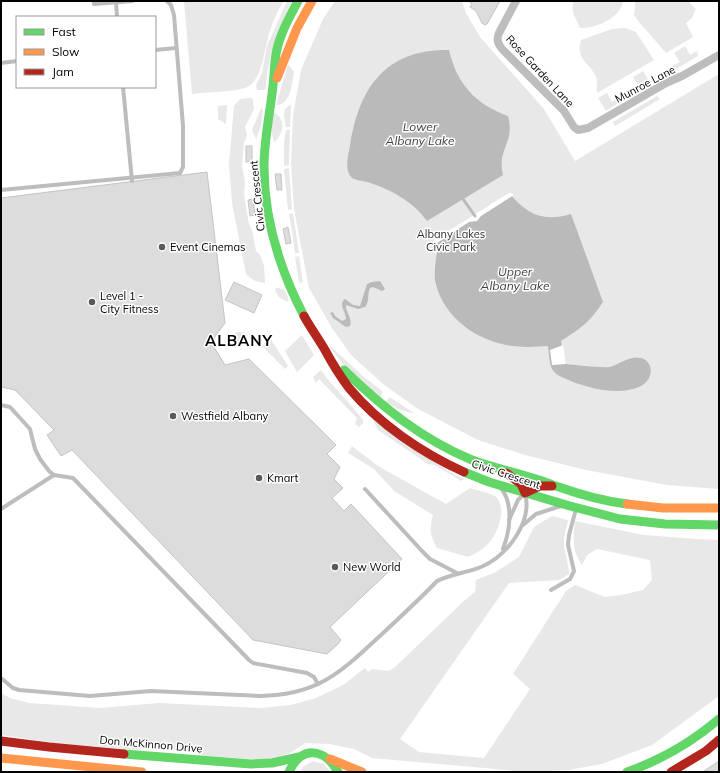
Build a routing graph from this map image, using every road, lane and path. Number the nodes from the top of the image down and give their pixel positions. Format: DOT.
graph roads {
  1 [pos="94,1"];
  2 [pos="132,1"];
  3 [pos="167,1"];
  4 [pos="298,1"];
  5 [pos="312,1"];
  6 [pos="516,1"];
  7 [pos="116,2"];
  8 [pos="117,16"];
  9 [pos="176,48"];
  10 [pos="156,50"];
  11 [pos="719,55"];
  12 [pos="16,62"];
  13 [pos="1,63"];
  14 [pos="123,88"];
  15 [pos="272,92"];
  16 [pos="580,130"];
  17 [pos="132,179"];
  18 [pos="1,190"];
  19 [pos="329,357"];
  20 [pos="1,405"];
  21 [pos="500,470"];
  22 [pos="54,475"];
  23 [pos="499,485"];
  24 [pos="559,487"];
  25 [pos="365,489"];
  26 [pos="525,493"];
  27 [pos="565,505"];
  28 [pos="576,508"];
  29 [pos="719,508"];
  30 [pos="1,509"];
  31 [pos="509,520"];
  32 [pos="719,525"];
  33 [pos="522,526"];
  34 [pos="502,551"];
  35 [pos="457,573"];
  36 [pos="551,590"];
  37 [pos="1,678"];
  38 [pos="318,684"];
  39 [pos="719,719"];
  40 [pos="719,740"];
  41 [pos="1,741"];
  42 [pos="299,757"];
  43 [pos="1,758"];
  44 [pos="329,758"];
  45 [pos="142,772"];
  46 [pos="289,772"];
  47 [pos="338,772"];
  48 [pos="362,772"];
  49 [pos="627,772"];
  50 [pos="670,772"];
  1 -- 7 [label="lane"];
  2 -- 7 [label="lane"];
  3 -- 9 [label="lane"];
  4 -- 15 [label="street, Civic Crescent"];
  5 -- 15 [label="street, Civic Crescent"];
  6 -- 16 [label="street, Rose Garden Lane"];
  7 -- 8 [label="lane"];
  9 -- 10 [label="lane"];
  9 -- 17 [label="lane"];
  11 -- 16 [label="street, Munroe Lane"];
  12 -- 13 [label="lane"];
  14 -- 17 [label="lane"];
  15 -- 19 [label="street, Civic Crescent"];
  17 -- 18 [label="lane"];
  19 -- 21 [label="street, Civic Crescent"];
  19 -- 23 [label="street, Civic Crescent"];
  20 -- 22 [label="lane"];
  21 -- 24 [label="street, Civic Crescent"];
  21 -- 26 [label="street"];
  22 -- 30 [label="lane"];
  22 -- 38 [label="lane"];
  23 -- 26 [label="street, Civic Crescent"];
  23 -- 31 [label="lane"];
  24 -- 26 [label="street"];
  24 -- 29 [label="street, Civic Crescent"];
  25 -- 35 [label="lane"];
  26 -- 27 [label="street, Civic Crescent"];
  26 -- 31 [label="lane"];
  26 -- 33 [label="lane"];
  27 -- 28 [label="street, Civic Crescent"];
  27 -- 33 [label="lane"];
  28 -- 32 [label="street, Civic Crescent"];
  28 -- 36 [label="lane"];
  31 -- 34 [label="lane"];
  33 -- 34 [label="lane"];
  34 -- 35 [label="lane"];
  35 -- 38 [label="lane"];
  37 -- 38 [label="lane"];
  39 -- 49 [label="street"];
  40 -- 50 [label="street"];
  41 -- 42 [label="street, Don McKinnon Drive"];
  42 -- 44 [label="street, Don McKinnon Drive"];
  42 -- 46 [label="street"];
  43 -- 45 [label="street"];
  44 -- 47 [label="street"];
  44 -- 48 [label="street"];
}
